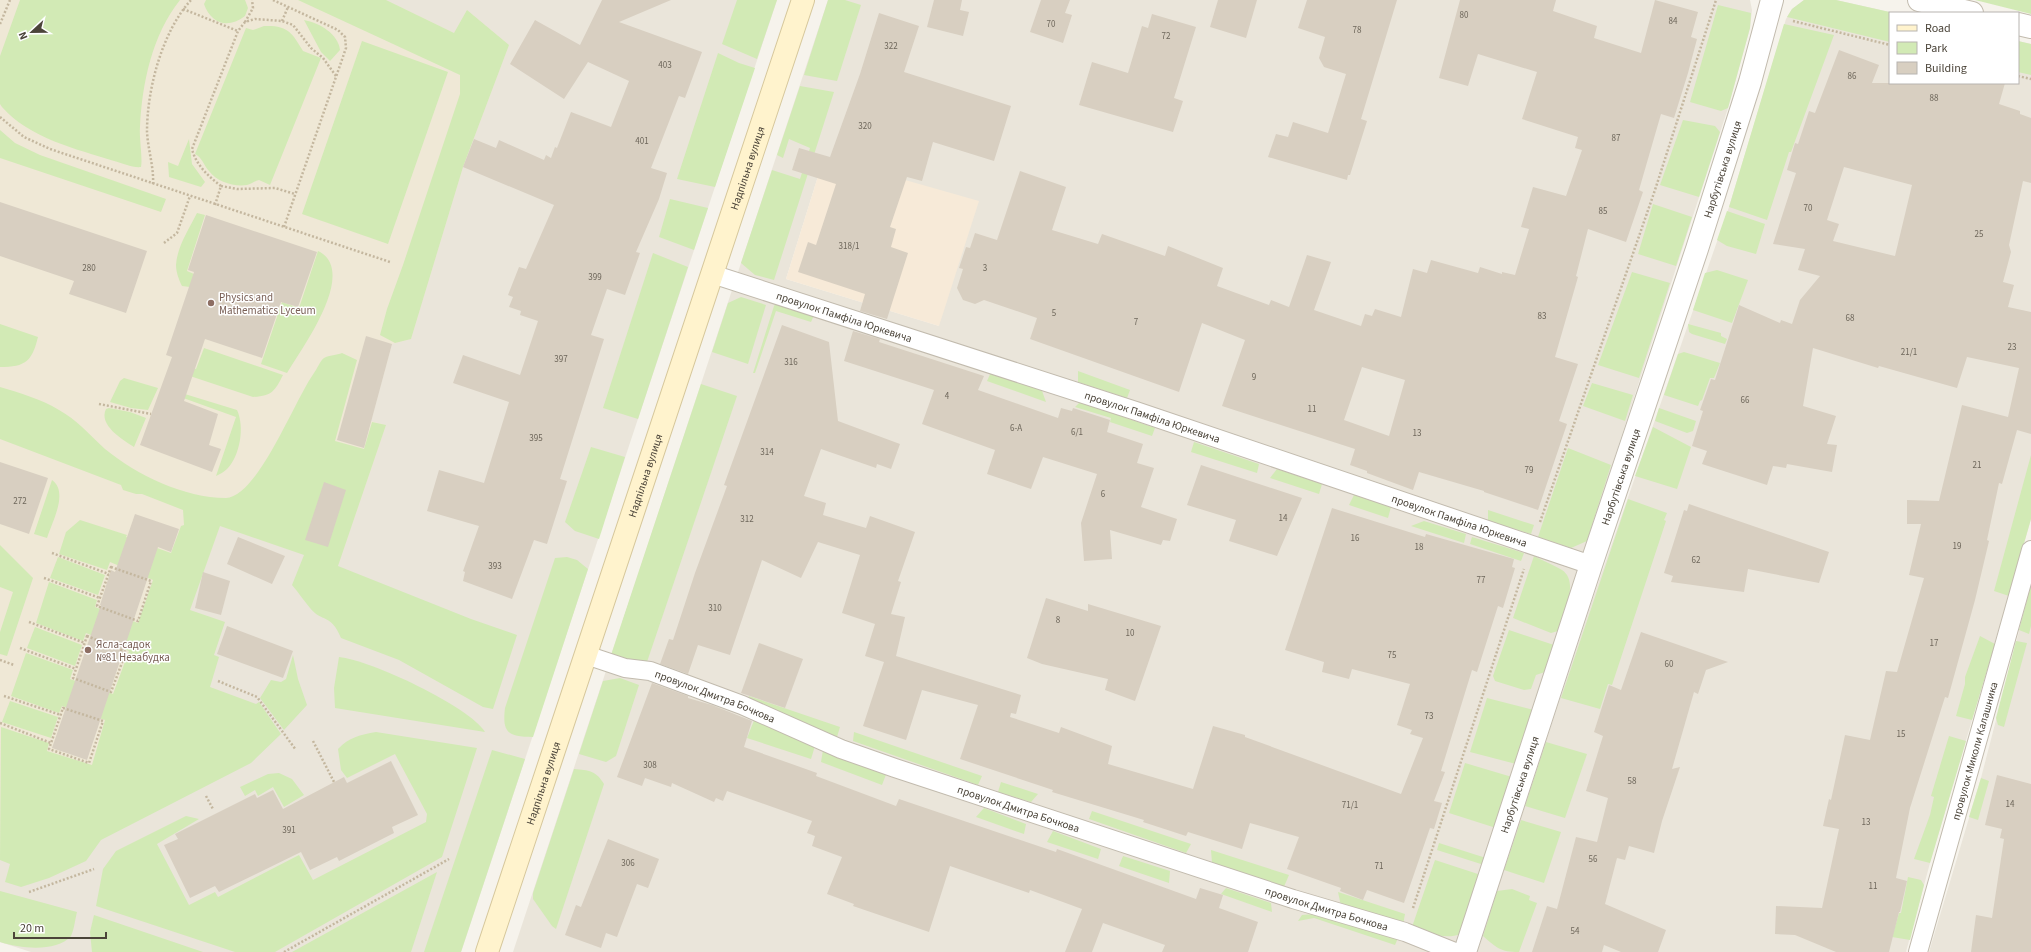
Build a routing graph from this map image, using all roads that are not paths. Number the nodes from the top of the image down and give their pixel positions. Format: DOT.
graph roads {
  1 [pos="804,0"];
  2 [pos="1772,0"];
  3 [pos="1919,0"];
  4 [pos="1968,12"];
  5 [pos="2019,24"];
  6 [pos="2031,27"];
  7 [pos="712,274"];
  8 [pos="2031,550"];
  9 [pos="1591,565"];
  10 [pos="586,655"];
  11 [pos="487,952"];
  12 [pos="1455,952"];
  13 [pos="1465,952"];
  14 [pos="1918,952"];
  1 -- 7 [label="main road, Надпільна вулиця"];
  2 -- 9 [label="street, Нарбутівська вулиця"];
  3 -- 4 [label="street"];
  5 -- 6 [label="street"];
  7 -- 9 [label="lane, провулок Памфіла Юркевича"];
  7 -- 10 [label="main road, Надпільна вулиця"];
  8 -- 14 [label="lane, провулок Миколи Калашника"];
  9 -- 13 [label="street, Нарбутівська вулиця"];
  10 -- 11 [label="main road, Надпільна вулиця"];
  10 -- 12 [label="lane, провулок Дмитра Бочкова"];
}
